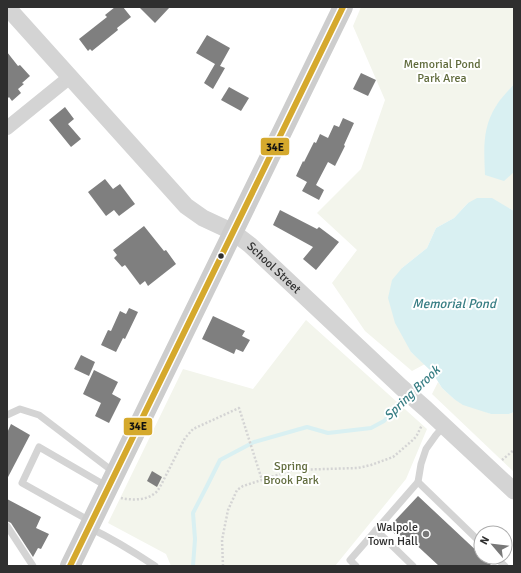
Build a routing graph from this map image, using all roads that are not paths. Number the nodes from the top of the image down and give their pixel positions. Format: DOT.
graph roads {
  1 [pos="7,7"];
  2 [pos="343,7"];
  3 [pos="70,77"];
  4 [pos="7,128"];
  5 [pos="233,232"];
  6 [pos="7,415"];
  7 [pos="444,426"];
  8 [pos="418,482"];
  9 [pos="114,486"];
  10 [pos="514,491"];
  11 [pos="90,524"];
  12 [pos="7,526"];
  13 [pos="376,530"];
  14 [pos="473,535"];
  15 [pos="33,566"];
  16 [pos="70,566"];
  17 [pos="156,566"];
  18 [pos="356,566"];
  19 [pos="413,566"];
  1 -- 3 [label="street, School Street"];
  2 -- 5 [label="main road"];
  3 -- 4 [label="street"];
  3 -- 5 [label="street, School Street"];
  5 -- 7 [label="street, School Street"];
  5 -- 9 [label="main road"];
  6 -- 9 [label="lane"];
  7 -- 8 [label="lane"];
  7 -- 10 [label="street, School Street"];
  8 -- 13 [label="lane"];
  8 -- 14 [label="lane"];
  9 -- 11 [label="main road"];
  9 -- 11 [label="lane"];
  11 -- 16 [label="main road"];
  11 -- 17 [label="lane"];
  12 -- 15 [label="lane"];
  13 -- 18 [label="lane"];
  13 -- 19 [label="lane"];
}
